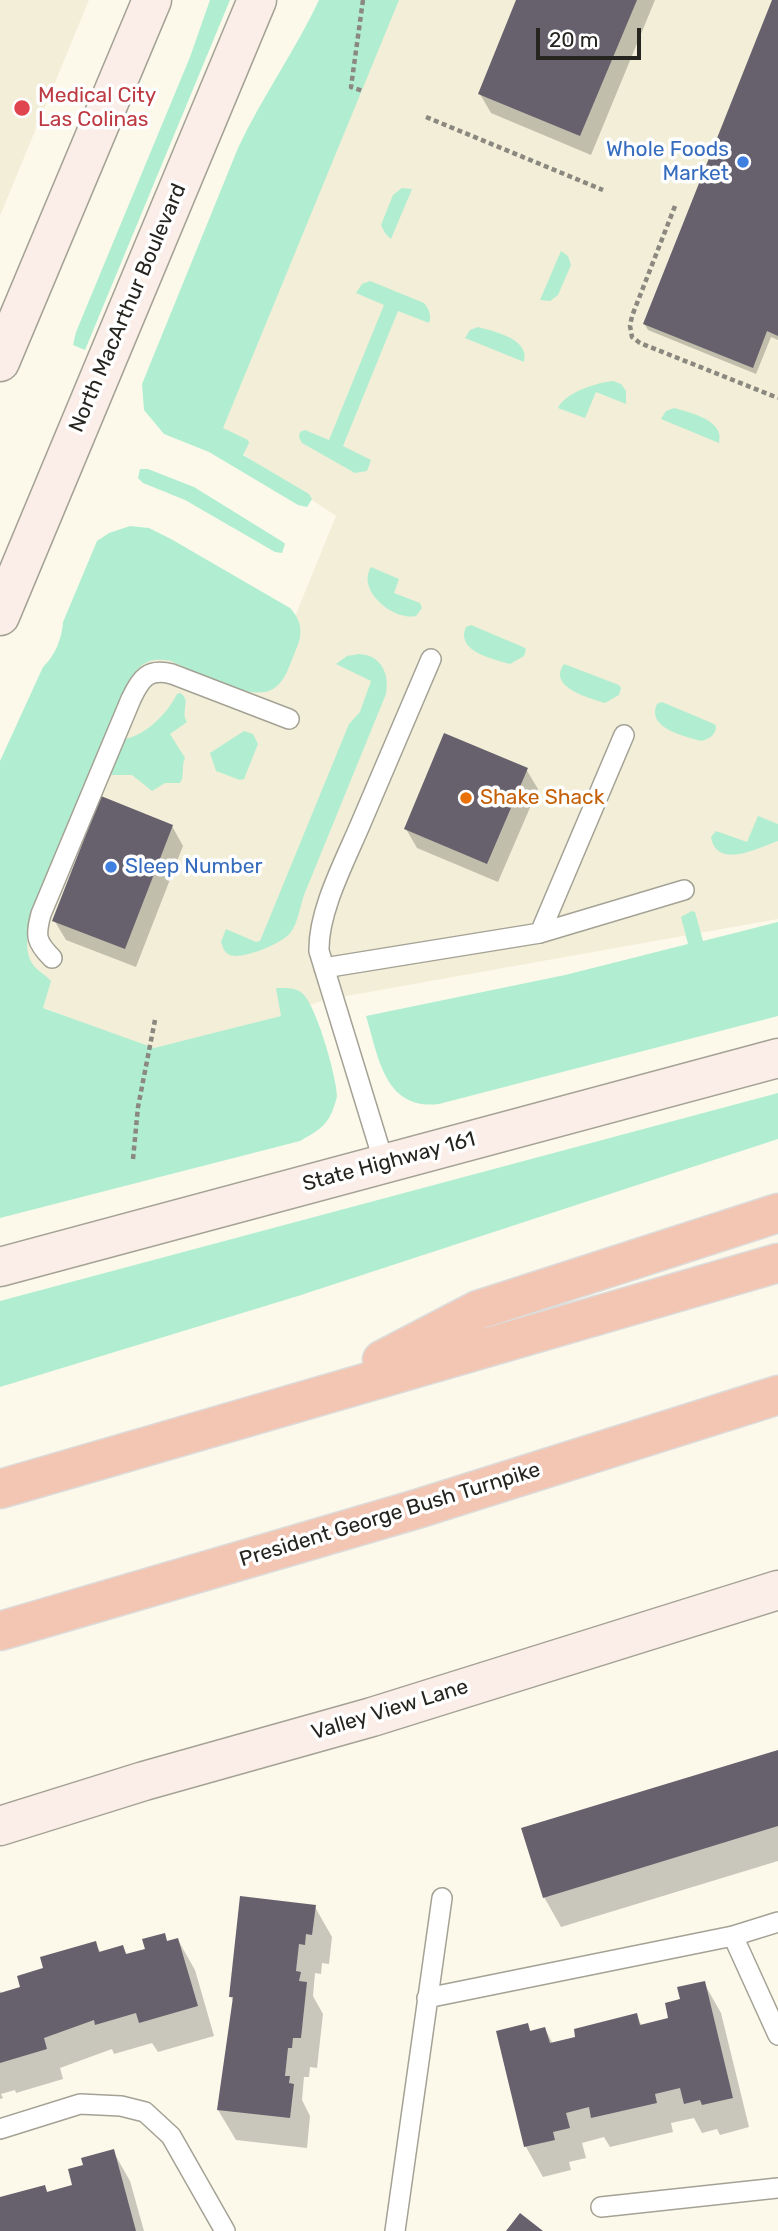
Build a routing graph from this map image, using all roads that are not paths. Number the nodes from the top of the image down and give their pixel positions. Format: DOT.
graph roads {
  1 [pos="152,0"];
  2 [pos="257,0"];
  3 [pos="0,362"];
  4 [pos="0,616"];
  5 [pos="431,659"];
  6 [pos="289,719"];
  7 [pos="624,735"];
  8 [pos="684,890"];
  9 [pos="540,933"];
  10 [pos="52,958"];
  11 [pos="324,968"];
  12 [pos="778,1058"];
  13 [pos="384,1163"];
  14 [pos="778,1213"];
  15 [pos="778,1263"];
  16 [pos="0,1267"];
  17 [pos="778,1395"];
  18 [pos="309,1398"];
  19 [pos="0,1489"];
  20 [pos="778,1590"];
  21 [pos="0,1632"];
  22 [pos="0,1826"];
  23 [pos="442,1898"];
  24 [pos="778,1923"];
  25 [pos="733,1936"];
  26 [pos="427,1998"];
  27 [pos="778,2035"];
  28 [pos="0,2129"];
  29 [pos="778,2188"];
  30 [pos="601,2207"];
  31 [pos="225,2231"];
  32 [pos="395,2231"];
  1 -- 3 [label="main road"];
  2 -- 4 [label="main road, North MacArthur Boulevard"];
  5 -- 11 [label="lane"];
  6 -- 10 [label="lane"];
  7 -- 9 [label="lane"];
  8 -- 9 [label="lane"];
  9 -- 11 [label="lane"];
  11 -- 13 [label="lane"];
  12 -- 13 [label="main road, State Highway 161"];
  13 -- 16 [label="main road, State Highway 161"];
  14 -- 18 [label="highway"];
  15 -- 18 [label="highway"];
  17 -- 21 [label="highway, President George Bush Turnpike"];
  18 -- 19 [label="highway"];
  20 -- 22 [label="main road, Valley View Lane"];
  23 -- 26 [label="lane"];
  24 -- 25 [label="lane"];
  25 -- 26 [label="lane"];
  25 -- 27 [label="lane"];
  26 -- 32 [label="lane"];
  28 -- 31 [label="lane"];
  29 -- 30 [label="lane"];
}
